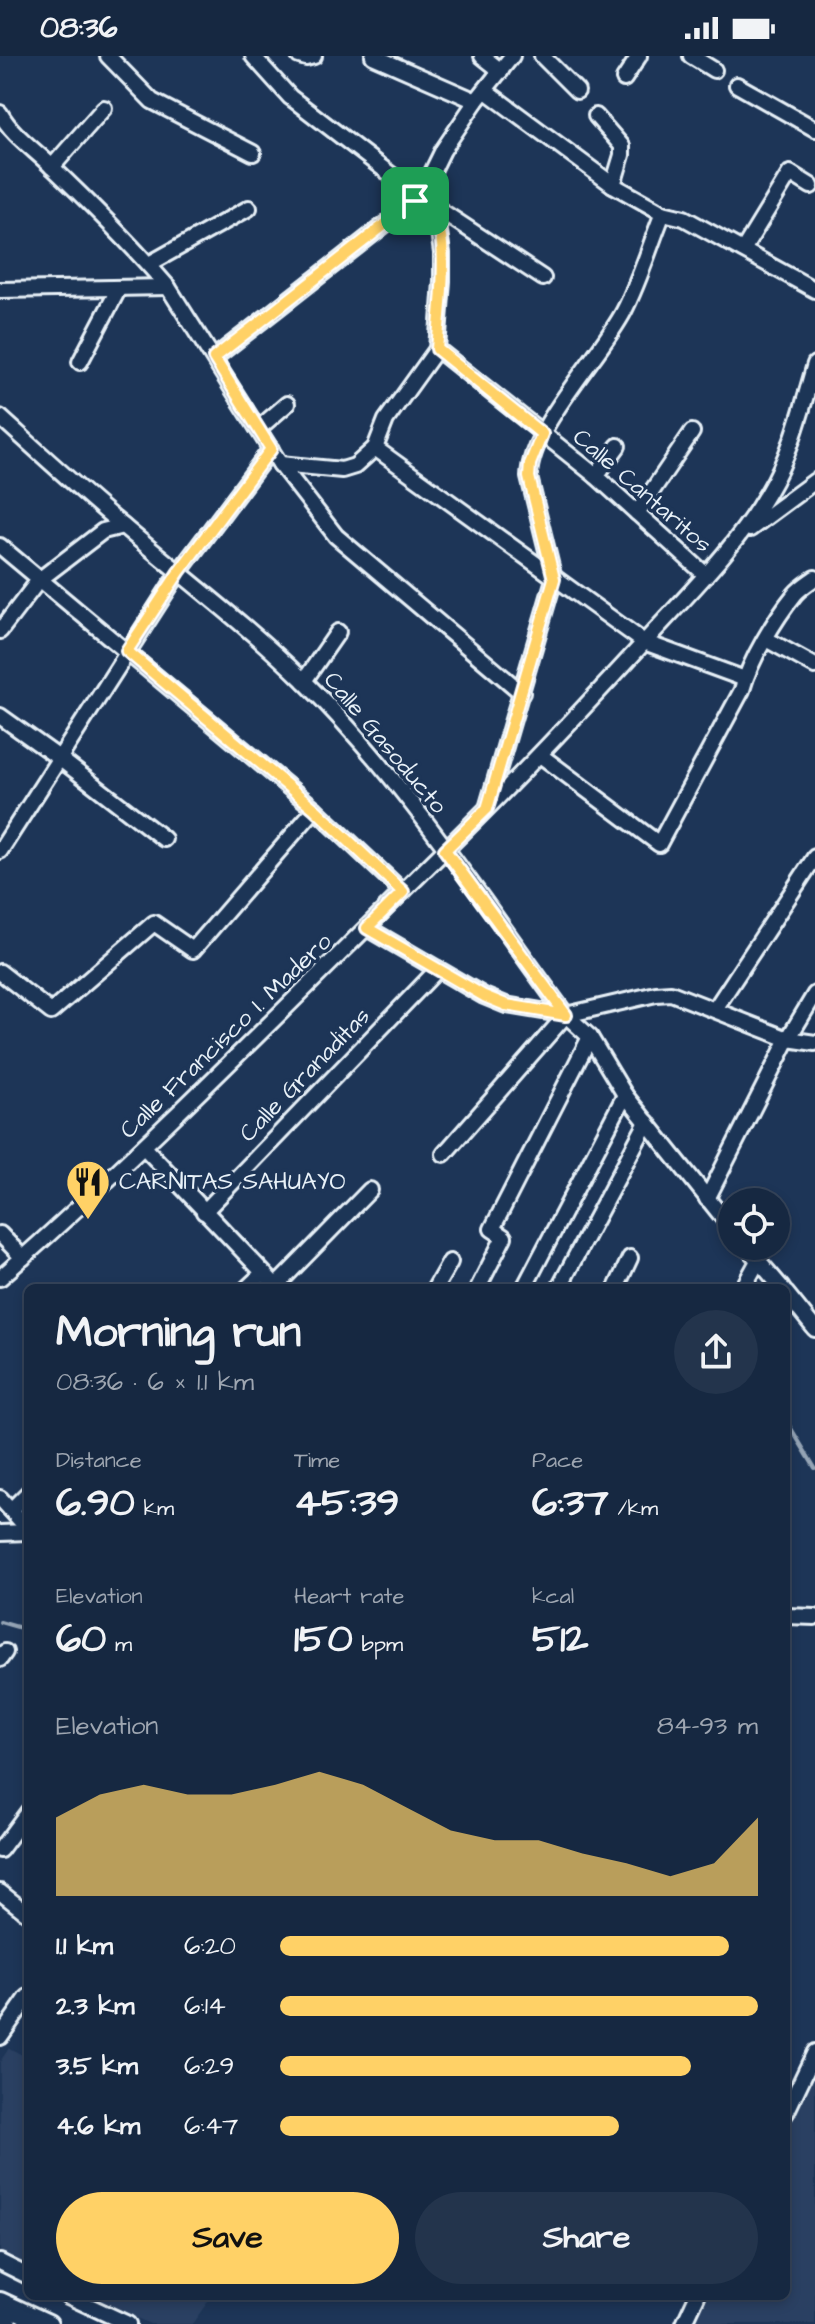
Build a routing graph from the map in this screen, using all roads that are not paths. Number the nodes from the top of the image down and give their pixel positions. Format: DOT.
graph roads {
  1 [pos="108,56"];
  2 [pos="253,56"];
  3 [pos="299,56"];
  4 [pos="314,56"];
  5 [pos="373,56"];
  6 [pos="482,56"];
  7 [pos="512,56"];
  8 [pos="542,56"];
  9 [pos="639,56"];
  10 [pos="691,56"];
  11 [pos="714,70"];
  12 [pos="501,71"];
  13 [pos="624,79"];
  14 [pos="737,85"];
  15 [pos="577,91"];
  16 [pos="481,96"];
  17 [pos="104,108"];
  18 [pos="0,113"];
  19 [pos="596,116"];
  20 [pos="815,129"];
  21 [pos="253,153"];
  22 [pos="52,167"];
  23 [pos="613,185"];
  24 [pos="811,186"];
  25 [pos="418,199"];
  26 [pos="249,208"];
  27 [pos="663,213"];
  28 [pos="743,250"];
  29 [pos="149,264"];
  30 [pos="543,278"];
  31 [pos="168,287"];
  32 [pos="119,288"];
  33 [pos="0,290"];
  34 [pos="815,290"];
  35 [pos="437,349"];
  36 [pos="214,358"];
  37 [pos="80,362"];
  38 [pos="815,364"];
  39 [pos="287,404"];
  40 [pos="0,417"];
  41 [pos="258,429"];
  42 [pos="692,432"];
  43 [pos="542,434"];
  44 [pos="618,446"];
  45 [pos="375,448"];
  46 [pos="271,449"];
  47 [pos="280,464"];
  48 [pos="596,476"];
  49 [pos="815,481"];
  50 [pos="637,513"];
  51 [pos="123,526"];
  52 [pos="740,536"];
  53 [pos="1,548"];
  54 [pos="179,572"];
  55 [pos="706,575"];
  56 [pos="815,578"];
  57 [pos="554,579"];
  58 [pos="39,580"];
  59 [pos="0,631"];
  60 [pos="338,632"];
  61 [pos="766,639"];
  62 [pos="644,642"];
  63 [pos="127,651"];
  64 [pos="815,666"];
  65 [pos="745,679"];
  66 [pos="304,681"];
  67 [pos="522,693"];
  68 [pos="0,716"];
  69 [pos="540,755"];
  70 [pos="59,758"];
  71 [pos="315,809"];
  72 [pos="487,809"];
  73 [pos="164,839"];
  74 [pos="445,850"];
  75 [pos="0,851"];
  76 [pos="813,861"];
  77 [pos="403,892"];
  78 [pos="367,928"];
  79 [pos="438,969"];
  80 [pos="0,972"];
  81 [pos="815,994"];
  82 [pos="715,1009"];
  83 [pos="566,1015"];
  84 [pos="590,1037"];
  85 [pos="788,1039"];
  86 [pos="815,1043"];
  87 [pos="625,1095"];
  88 [pos="647,1122"];
  89 [pos="144,1147"];
  90 [pos="444,1154"];
  91 [pos="370,1190"];
  92 [pos="707,1199"];
  93 [pos="204,1212"];
  94 [pos="718,1212"];
  95 [pos="0,1234"];
  96 [pos="23,1258"];
  97 [pos="630,1258"];
  98 [pos="758,1261"];
  99 [pos="450,1262"];
  100 [pos="263,1273"];
  101 [pos="0,1278"];
  102 [pos="251,1284"];
  103 [pos="274,1284"];
  104 [pos="280,1284"];
  105 [pos="437,1284"];
  106 [pos="480,1284"];
  107 [pos="526,1284"];
  108 [pos="561,1284"];
  109 [pos="618,1284"];
  110 [pos="745,1284"];
  111 [pos="778,1284"];
  112 [pos="790,1298"];
  113 [pos="815,1329"];
  114 [pos="24,1497"];
  115 [pos="0,1498"];
  116 [pos="11,1510"];
  117 [pos="24,1526"];
  118 [pos="24,1531"];
  119 [pos="0,1533"];
  120 [pos="790,1616"];
  121 [pos="815,1617"];
  122 [pos="24,1817"];
  123 [pos="0,1850"];
  124 [pos="0,1892"];
  125 [pos="24,1911"];
  126 [pos="24,2003"];
  127 [pos="0,2037"];
  128 [pos="815,2052"];
  129 [pos="790,2105"];
  130 [pos="0,2262"];
  131 [pos="24,2274"];
  132 [pos="77,2300"];
  133 [pos="695,2300"];
  134 [pos="0,2302"];
  135 [pos="0,2321"];
  136 [pos="7,2324"];
  137 [pos="48,2324"];
  138 [pos="128,2324"];
  139 [pos="684,2324"];
  1 -- 21 [label="street"];
  2 -- 25 [label="street"];
  3 -- 4 [label="street"];
  5 -- 16 [label="street"];
  6 -- 12 [label="street"];
  7 -- 12 [label="street"];
  8 -- 15 [label="street"];
  9 -- 13 [label="street"];
  10 -- 11 [label="street"];
  12 -- 16 [label="street"];
  14 -- 20 [label="street"];
  16 -- 23 [label="street"];
  16 -- 25 [label="street"];
  17 -- 22 [label="street"];
  18 -- 22 [label="street"];
  19 -- 23 [label="street"];
  22 -- 29 [label="street"];
  23 -- 27 [label="street"];
  24 -- 28 [label="street"];
  25 -- 30 [label="street"];
  25 -- 35 [label="street"];
  25 -- 36 [label="street"];
  26 -- 29 [label="street"];
  27 -- 28 [label="street"];
  27 -- 43 [label="street"];
  28 -- 34 [label="street"];
  29 -- 31 [label="street"];
  31 -- 32 [label="street"];
  31 -- 36 [label="street"];
  32 -- 33 [label="street"];
  32 -- 37 [label="street"];
  35 -- 43 [label="street, Calle Cantaritos"];
  35 -- 45 [label="street"];
  36 -- 41 [label="street"];
  38 -- 52 [label="street, Calle Francisco I. Madero"];
  39 -- 41 [label="street"];
  40 -- 51 [label="street, Calle Gasoducto"];
  41 -- 46 [label="street"];
  42 -- 50 [label="street"];
  43 -- 48 [label="street, Calle Cantaritos"];
  43 -- 57 [label="street"];
  44 -- 48 [label="street"];
  45 -- 47 [label="street"];
  45 -- 57 [label="street"];
  46 -- 47 [label="street"];
  46 -- 54 [label="street"];
  47 -- 67 [label="street"];
  48 -- 50 [label="street, Calle Cantaritos"];
  49 -- 52 [label="street"];
  50 -- 55 [label="street, Calle Cantaritos"];
  51 -- 54 [label="street, Calle Gasoducto"];
  51 -- 58 [label="street"];
  52 -- 55 [label="street, Calle Francisco I. Madero"];
  53 -- 58 [label="street"];
  54 -- 63 [label="street"];
  54 -- 66 [label="street, Calle Gasoducto"];
  55 -- 62 [label="street, Calle Francisco I. Madero"];
  56 -- 61 [label="street"];
  57 -- 62 [label="street"];
  57 -- 67 [label="street"];
  58 -- 59 [label="street"];
  58 -- 63 [label="street"];
  60 -- 66 [label="street"];
  61 -- 64 [label="street"];
  61 -- 65 [label="street"];
  62 -- 65 [label="street"];
  62 -- 69 [label="street, Calle Francisco I. Madero"];
  63 -- 70 [label="street"];
  63 -- 71 [label="street"];
  65 -- 69 [label="street"];
  66 -- 74 [label="street, Calle Gasoducto"];
  67 -- 72 [label="street"];
  68 -- 70 [label="street"];
  69 -- 72 [label="street, Calle Francisco I. Madero"];
  70 -- 73 [label="street"];
  70 -- 75 [label="street"];
  71 -- 77 [label="street"];
  71 -- 80 [label="street"];
  72 -- 74 [label="street, Calle Francisco I. Madero"];
  74 -- 77 [label="street, Calle Francisco I. Madero"];
  74 -- 83 [label="street, Calle Gasoducto"];
  76 -- 82 [label="street"];
  77 -- 78 [label="street, Calle Francisco I. Madero"];
  78 -- 79 [label="street"];
  78 -- 89 [label="street, Calle Francisco I. Madero"];
  79 -- 83 [label="street"];
  79 -- 93 [label="street, Calle Granaditas"];
  81 -- 85 [label="street"];
  82 -- 83 [label="street"];
  82 -- 85 [label="street"];
  83 -- 84 [label="street, Calle Gasoducto"];
  83 -- 90 [label="street"];
  84 -- 87 [label="street, Calle Gasoducto"];
  84 -- 106 [label="street"];
  85 -- 86 [label="street"];
  85 -- 92 [label="street"];
  87 -- 88 [label="street, Calle Gasoducto"];
  87 -- 107 [label="street"];
  88 -- 92 [label="street, Calle Gasoducto"];
  88 -- 108 [label="street"];
  89 -- 93 [label="street"];
  89 -- 96 [label="street, Calle Francisco I. Madero"];
  91 -- 104 [label="street"];
  92 -- 94 [label="street, Calle Gasoducto"];
  93 -- 100 [label="street"];
  95 -- 96 [label="street"];
  96 -- 101 [label="street, Calle Francisco I. Madero"];
  97 -- 109 [label="street"];
  98 -- 110 [label="street"];
  98 -- 111 [label="street"];
  99 -- 105 [label="street"];
  100 -- 102 [label="street"];
  100 -- 103 [label="street"];
  112 -- 113 [label="street"];
  114 -- 116 [label="street"];
  115 -- 116 [label="street"];
  116 -- 117 [label="street"];
  118 -- 119 [label="street"];
  120 -- 121 [label="street"];
  122 -- 123 [label="street"];
  124 -- 125 [label="street"];
  126 -- 127 [label="street"];
  128 -- 129 [label="street"];
  130 -- 131 [label="street"];
  132 -- 138 [label="street"];
  133 -- 139 [label="street"];
  134 -- 137 [label="main road"];
  135 -- 136 [label="highway"];
}
